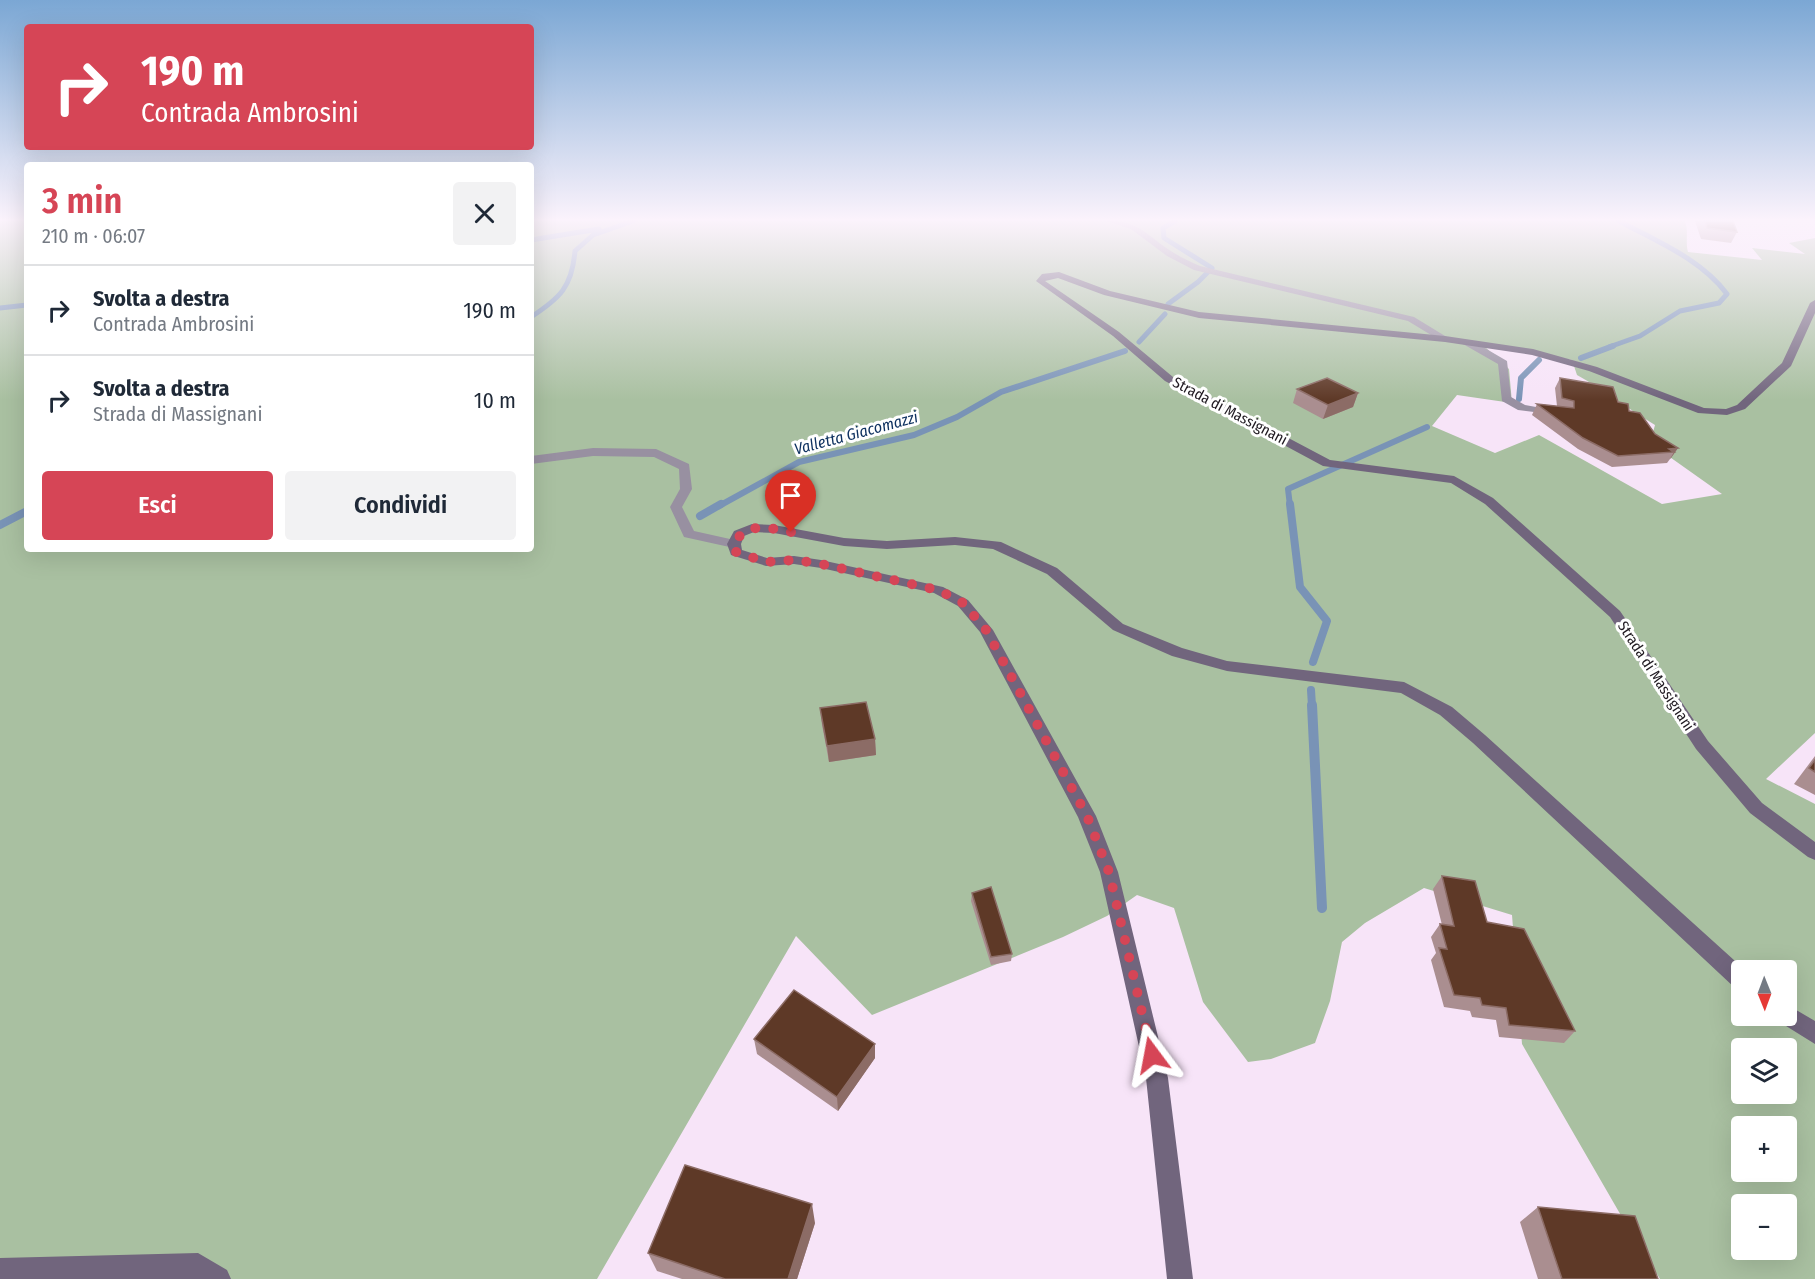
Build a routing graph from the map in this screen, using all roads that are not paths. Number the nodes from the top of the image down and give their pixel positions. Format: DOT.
graph roads {
  1 [pos="1041,281"];
  2 [pos="1074,281"];
  3 [pos="1250,281"];
  4 [pos="1815,303"];
  5 [pos="1445,339"];
  6 [pos="1467,342"];
  7 [pos="1563,415"];
  8 [pos="534,460"];
  9 [pos="736,539"];
  10 [pos="1815,852"];
  11 [pos="1731,971"];
  12 [pos="1797,1022"];
  13 [pos="1815,1034"];
  14 [pos="0,1271"];
  15 [pos="218,1279"];
  16 [pos="1180,1279"];
  1 -- 10 [label="street, Strada di Massignani"];
  2 -- 5 [label="street, Strada di Massignani"];
  3 -- 5 [label="street"];
  4 -- 6 [label="street, Strada di Massignani"];
  5 -- 6 [label="street, Strada di Massignani"];
  6 -- 7 [label="street"];
  8 -- 9 [label="street"];
  9 -- 11 [label="street"];
  9 -- 16 [label="street"];
  12 -- 13 [label="street"];
  14 -- 15 [label="street"];
}
